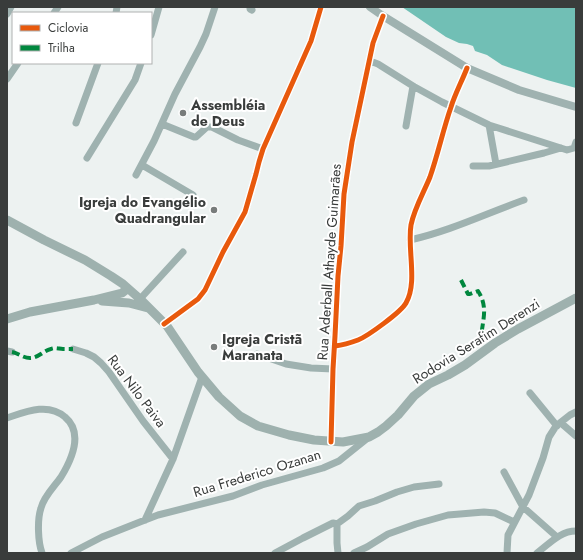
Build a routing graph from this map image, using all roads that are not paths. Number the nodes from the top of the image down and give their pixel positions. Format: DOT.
graph roads {
  1 [pos="11,7"];
  2 [pos="159,7"];
  3 [pos="214,7"];
  4 [pos="321,7"];
  5 [pos="370,7"];
  6 [pos="7,14"];
  7 [pos="383,16"];
  8 [pos="152,32"];
  9 [pos="370,61"];
  10 [pos="17,64"];
  11 [pos="98,64"];
  12 [pos="141,64"];
  13 [pos="467,68"];
  14 [pos="7,79"];
  15 [pos="413,86"];
  16 [pos="451,106"];
  17 [pos="576,107"];
  18 [pos="76,123"];
  19 [pos="162,124"];
  20 [pos="489,125"];
  21 [pos="406,126"];
  22 [pos="576,142"];
  23 [pos="561,148"];
  24 [pos="263,149"];
  25 [pos="87,158"];
  26 [pos="142,165"];
  27 [pos="493,165"];
  28 [pos="473,166"];
  29 [pos="136,175"];
  30 [pos="194,195"];
  31 [pos="524,200"];
  32 [pos="7,220"];
  33 [pos="410,240"];
  34 [pos="183,252"];
  35 [pos="127,289"];
  36 [pos="576,298"];
  37 [pos="140,299"];
  38 [pos="94,300"];
  39 [pos="149,308"];
  40 [pos="7,319"];
  41 [pos="164,324"];
  42 [pos="335,346"];
  43 [pos="73,349"];
  44 [pos="257,354"];
  45 [pos="333,369"];
  46 [pos="202,377"];
  47 [pos="530,393"];
  48 [pos="576,412"];
  49 [pos="7,418"];
  50 [pos="559,424"];
  51 [pos="576,436"];
  52 [pos="370,437"];
  53 [pos="331,442"];
  54 [pos="173,459"];
  55 [pos="504,472"];
  56 [pos="439,484"];
  57 [pos="523,507"];
  58 [pos="145,520"];
  59 [pos="514,522"];
  60 [pos="337,524"];
  61 [pos="576,530"];
  62 [pos="557,537"];
  63 [pos="42,553"];
  64 [pos="73,553"];
  65 [pos="275,553"];
  66 [pos="338,553"];
  67 [pos="354,553"];
  68 [pos="507,553"];
  69 [pos="537,553"];
  1 -- 6 [label="street"];
  2 -- 8 [label="street"];
  3 -- 19 [label="street"];
  4 -- 24 [label="street"];
  5 -- 7 [label="street"];
  7 -- 9 [label="street, Rua Aderball Athayde Guimarães"];
  7 -- 13 [label="street"];
  9 -- 15 [label="street"];
  9 -- 42 [label="street, Rua Aderball Athayde Guimarães"];
  10 -- 14 [label="street"];
  11 -- 18 [label="street"];
  12 -- 25 [label="street"];
  13 -- 16 [label="street"];
  13 -- 17 [label="street"];
  15 -- 16 [label="street"];
  15 -- 21 [label="street"];
  16 -- 20 [label="street"];
  16 -- 33 [label="street"];
  19 -- 24 [label="street"];
  19 -- 26 [label="street"];
  20 -- 23 [label="street"];
  20 -- 27 [label="street"];
  22 -- 23 [label="street"];
  23 -- 27 [label="street"];
  24 -- 41 [label="street"];
  26 -- 29 [label="street"];
  26 -- 30 [label="street"];
  27 -- 28 [label="street"];
  31 -- 33 [label="street"];
  32 -- 35 [label="main road, Rodovia Serafim Derenzi"];
  33 -- 42 [label="street"];
  34 -- 37 [label="street"];
  35 -- 37 [label="main road, Rodovia Serafim Derenzi"];
  35 -- 38 [label="main road"];
  36 -- 52 [label="main road, Rodovia Serafim Derenzi"];
  37 -- 39 [label="main road, Rodovia Serafim Derenzi"];
  38 -- 39 [label="main road"];
  38 -- 40 [label="main road"];
  39 -- 41 [label="main road, Rodovia Serafim Derenzi"];
  41 -- 46 [label="main road, Rodovia Serafim Derenzi"];
  42 -- 45 [label="street, Rua Aderball Athayde Guimarães"];
  43 -- 54 [label="street, Rua Nilo Paiva"];
  44 -- 45 [label="street"];
  45 -- 53 [label="street, Rua Aderball Athayde Guimarães"];
  46 -- 53 [label="main road, Rodovia Serafim Derenzi"];
  46 -- 54 [label="street"];
  47 -- 50 [label="street"];
  48 -- 50 [label="street"];
  49 -- 63 [label="street"];
  50 -- 51 [label="street"];
  50 -- 57 [label="street"];
  52 -- 53 [label="main road, Rodovia Serafim Derenzi"];
  52 -- 58 [label="street, Rua Frederico Ozanan"];
  54 -- 58 [label="street"];
  55 -- 57 [label="street"];
  56 -- 60 [label="street"];
  57 -- 59 [label="street"];
  57 -- 62 [label="street"];
  58 -- 64 [label="street, Rua Frederico Ozanan"];
  59 -- 67 [label="street"];
  59 -- 68 [label="street"];
  60 -- 65 [label="street"];
  60 -- 66 [label="street"];
  61 -- 62 [label="street"];
  62 -- 69 [label="street"];
}
